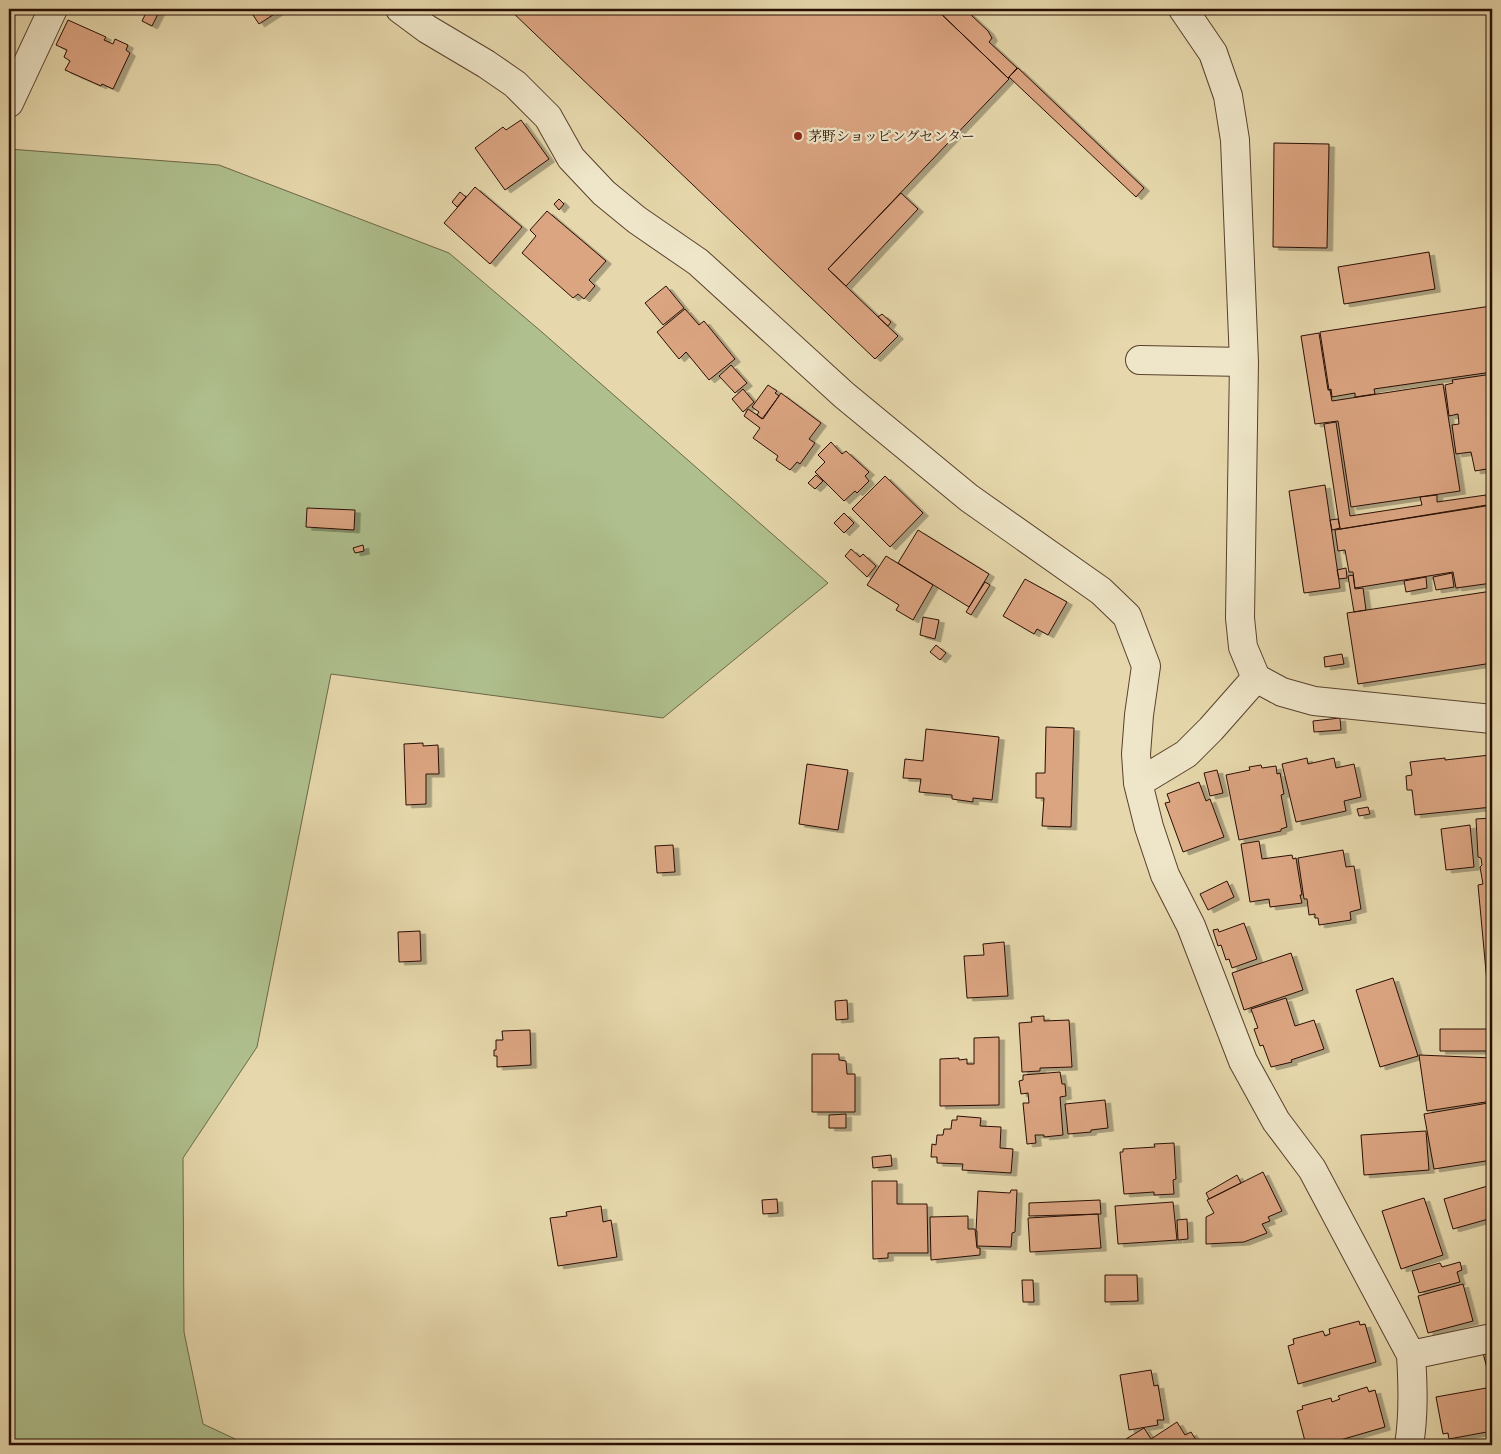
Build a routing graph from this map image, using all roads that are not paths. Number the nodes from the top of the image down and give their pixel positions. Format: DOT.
graph roads {
  1 [pos="53,9"];
  2 [pos="400,9"];
  3 [pos="1183,9"];
  4 [pos="9,103"];
  5 [pos="1140,360"];
  6 [pos="1244,362"];
  7 [pos="1256,678"];
  8 [pos="1492,719"];
  9 [pos="1138,783"];
  10 [pos="1492,1338"];
  11 [pos="1411,1355"];
  12 [pos="1409,1445"];
  1 -- 4 [label="street"];
  2 -- 9 [label="street"];
  3 -- 6 [label="street"];
  5 -- 6 [label="street"];
  6 -- 7 [label="street"];
  7 -- 8 [label="street"];
  7 -- 9 [label="street"];
  9 -- 11 [label="street"];
  10 -- 11 [label="street"];
  11 -- 12 [label="street"];
}
